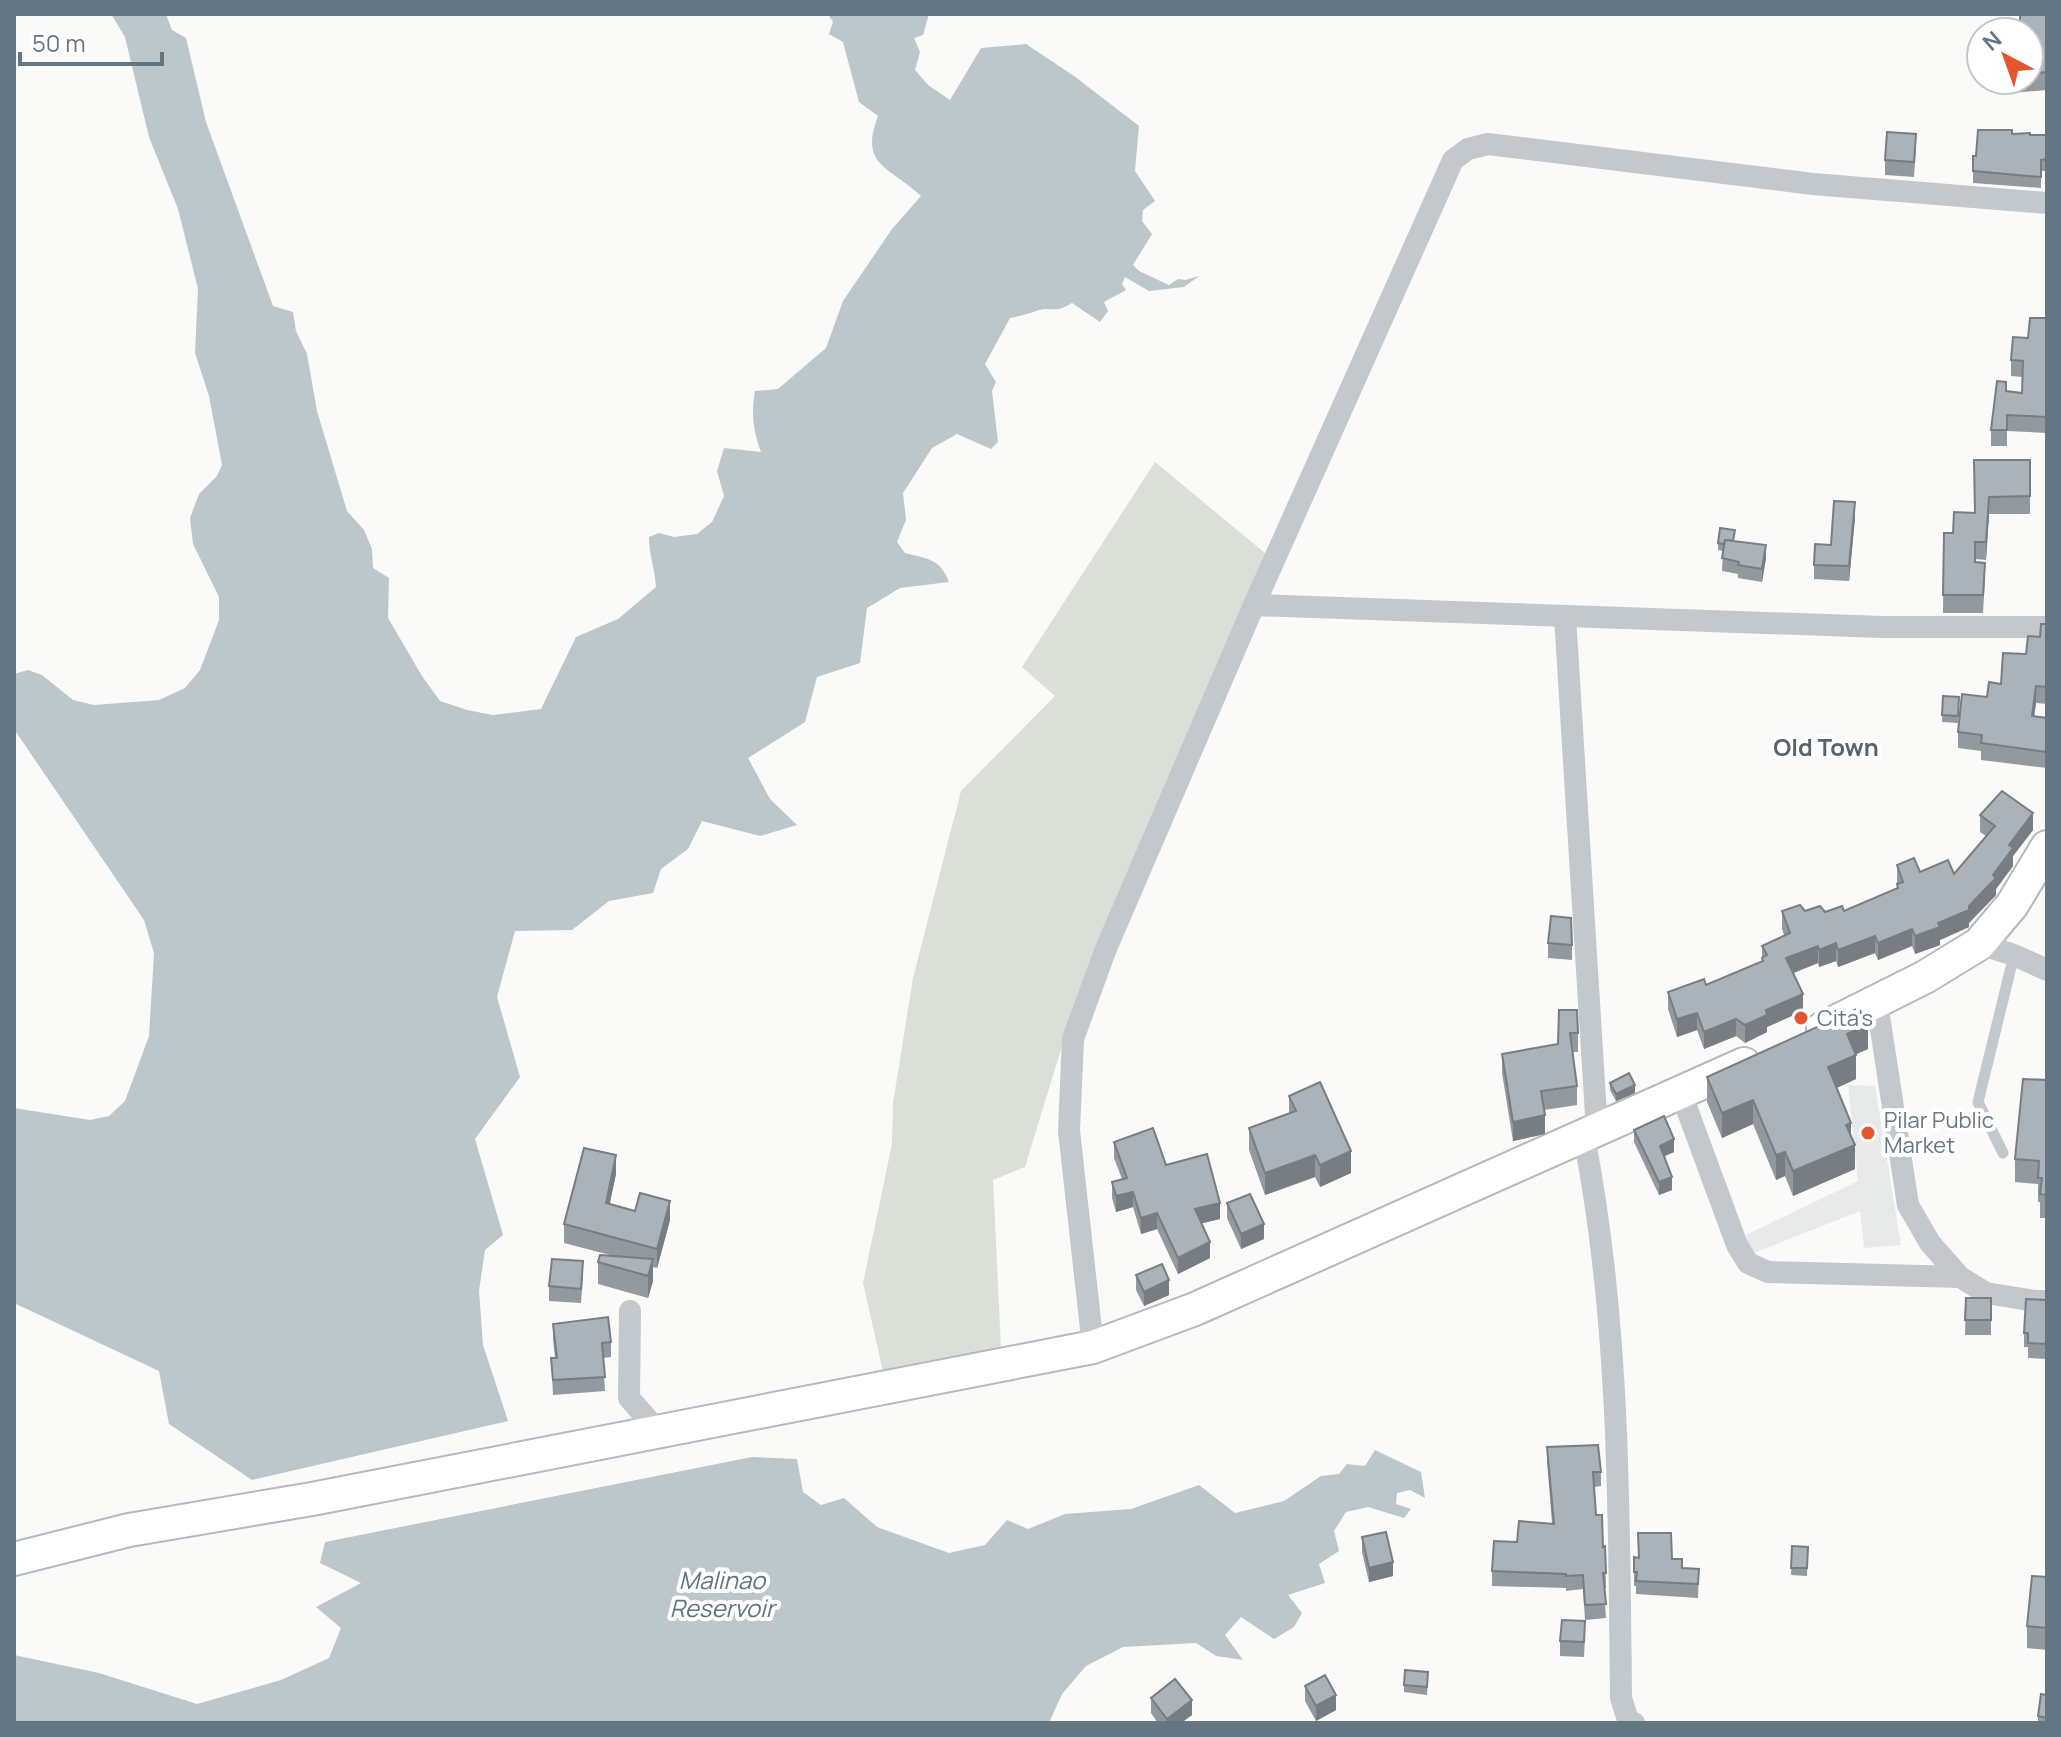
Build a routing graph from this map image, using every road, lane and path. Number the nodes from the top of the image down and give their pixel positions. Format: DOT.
graph roads {
  1 [pos="2047,203"];
  2 [pos="1254,605"];
  3 [pos="1565,616"];
  4 [pos="2047,627"];
  5 [pos="2047,847"];
  6 [pos="1979,944"];
  7 [pos="2014,955"];
  8 [pos="2047,970"];
  9 [pos="1877,1003"];
  10 [pos="1681,1093"];
  11 [pos="1591,1134"];
  12 [pos="2003,1153"];
  13 [pos="1960,1277"];
  14 [pos="2047,1301"];
  15 [pos="630,1311"];
  16 [pos="1093,1347"];
  17 [pos="658,1431"];
  18 [pos="14,1559"];
  19 [pos="1634,1723"];
  1 -- 2 [label="street"];
  2 -- 3 [label="street"];
  2 -- 16 [label="street"];
  3 -- 4 [label="street"];
  3 -- 11 [label="street"];
  5 -- 6 [label="main road"];
  6 -- 7 [label="street"];
  6 -- 9 [label="main road"];
  7 -- 8 [label="street"];
  7 -- 12 [label="lane"];
  9 -- 10 [label="main road"];
  9 -- 13 [label="street"];
  10 -- 11 [label="main road"];
  10 -- 13 [label="street"];
  11 -- 16 [label="main road"];
  11 -- 19 [label="street"];
  13 -- 14 [label="street"];
  15 -- 17 [label="street"];
  16 -- 17 [label="main road"];
  17 -- 18 [label="main road"];
}
